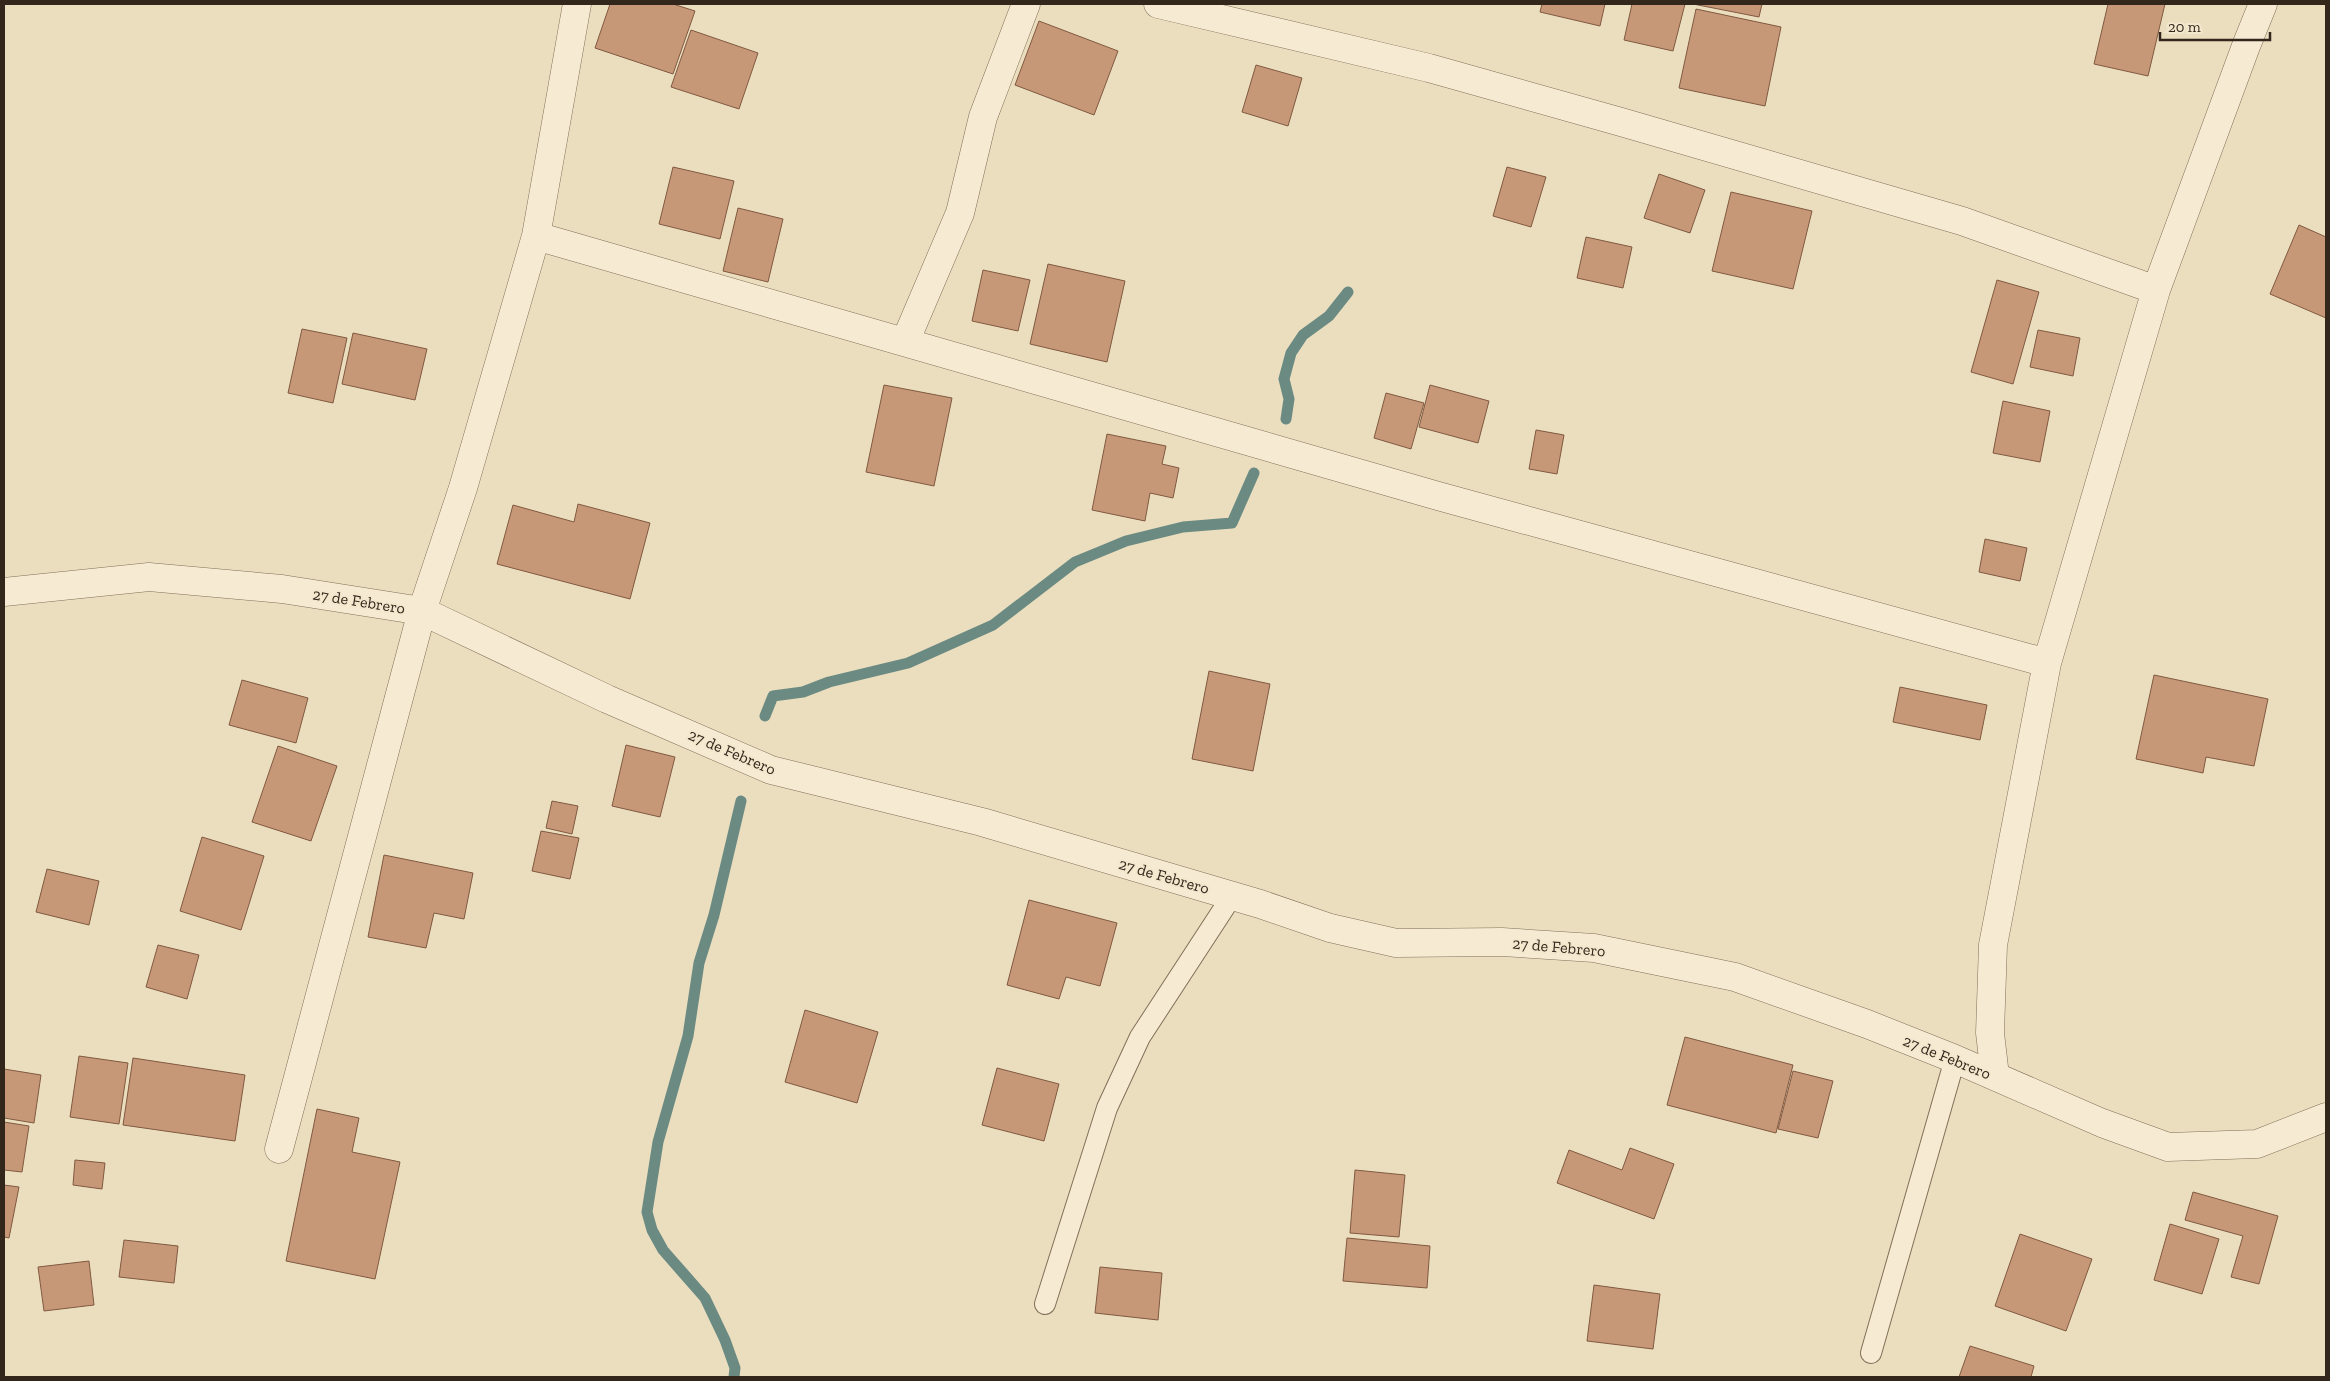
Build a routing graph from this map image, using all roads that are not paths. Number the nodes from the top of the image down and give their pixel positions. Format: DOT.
graph roads {
  1 [pos="578,4"];
  2 [pos="1026,4"];
  3 [pos="1158,4"];
  4 [pos="2264,4"];
  5 [pos="536,236"];
  6 [pos="2156,290"];
  7 [pos="905,342"];
  8 [pos="4,592"];
  9 [pos="422,611"];
  10 [pos="2047,663"];
  11 [pos="1232,896"];
  12 [pos="1955,1059"];
  13 [pos="1995,1076"];
  14 [pos="2326,1117"];
  15 [pos="279,1149"];
  16 [pos="1045,1304"];
  17 [pos="1871,1353"];
  1 -- 5 [label="street"];
  2 -- 7 [label="street"];
  3 -- 6 [label="street"];
  4 -- 6 [label="street"];
  5 -- 7 [label="street"];
  5 -- 9 [label="street"];
  6 -- 10 [label="street"];
  7 -- 10 [label="street"];
  8 -- 9 [label="street, 27 de Febrero"];
  9 -- 11 [label="street, 27 de Febrero"];
  9 -- 15 [label="street"];
  10 -- 13 [label="street"];
  11 -- 12 [label="street, 27 de Febrero"];
  11 -- 16 [label="lane"];
  12 -- 13 [label="street, 27 de Febrero"];
  12 -- 17 [label="lane"];
  13 -- 14 [label="street, 27 de Febrero"];
}
